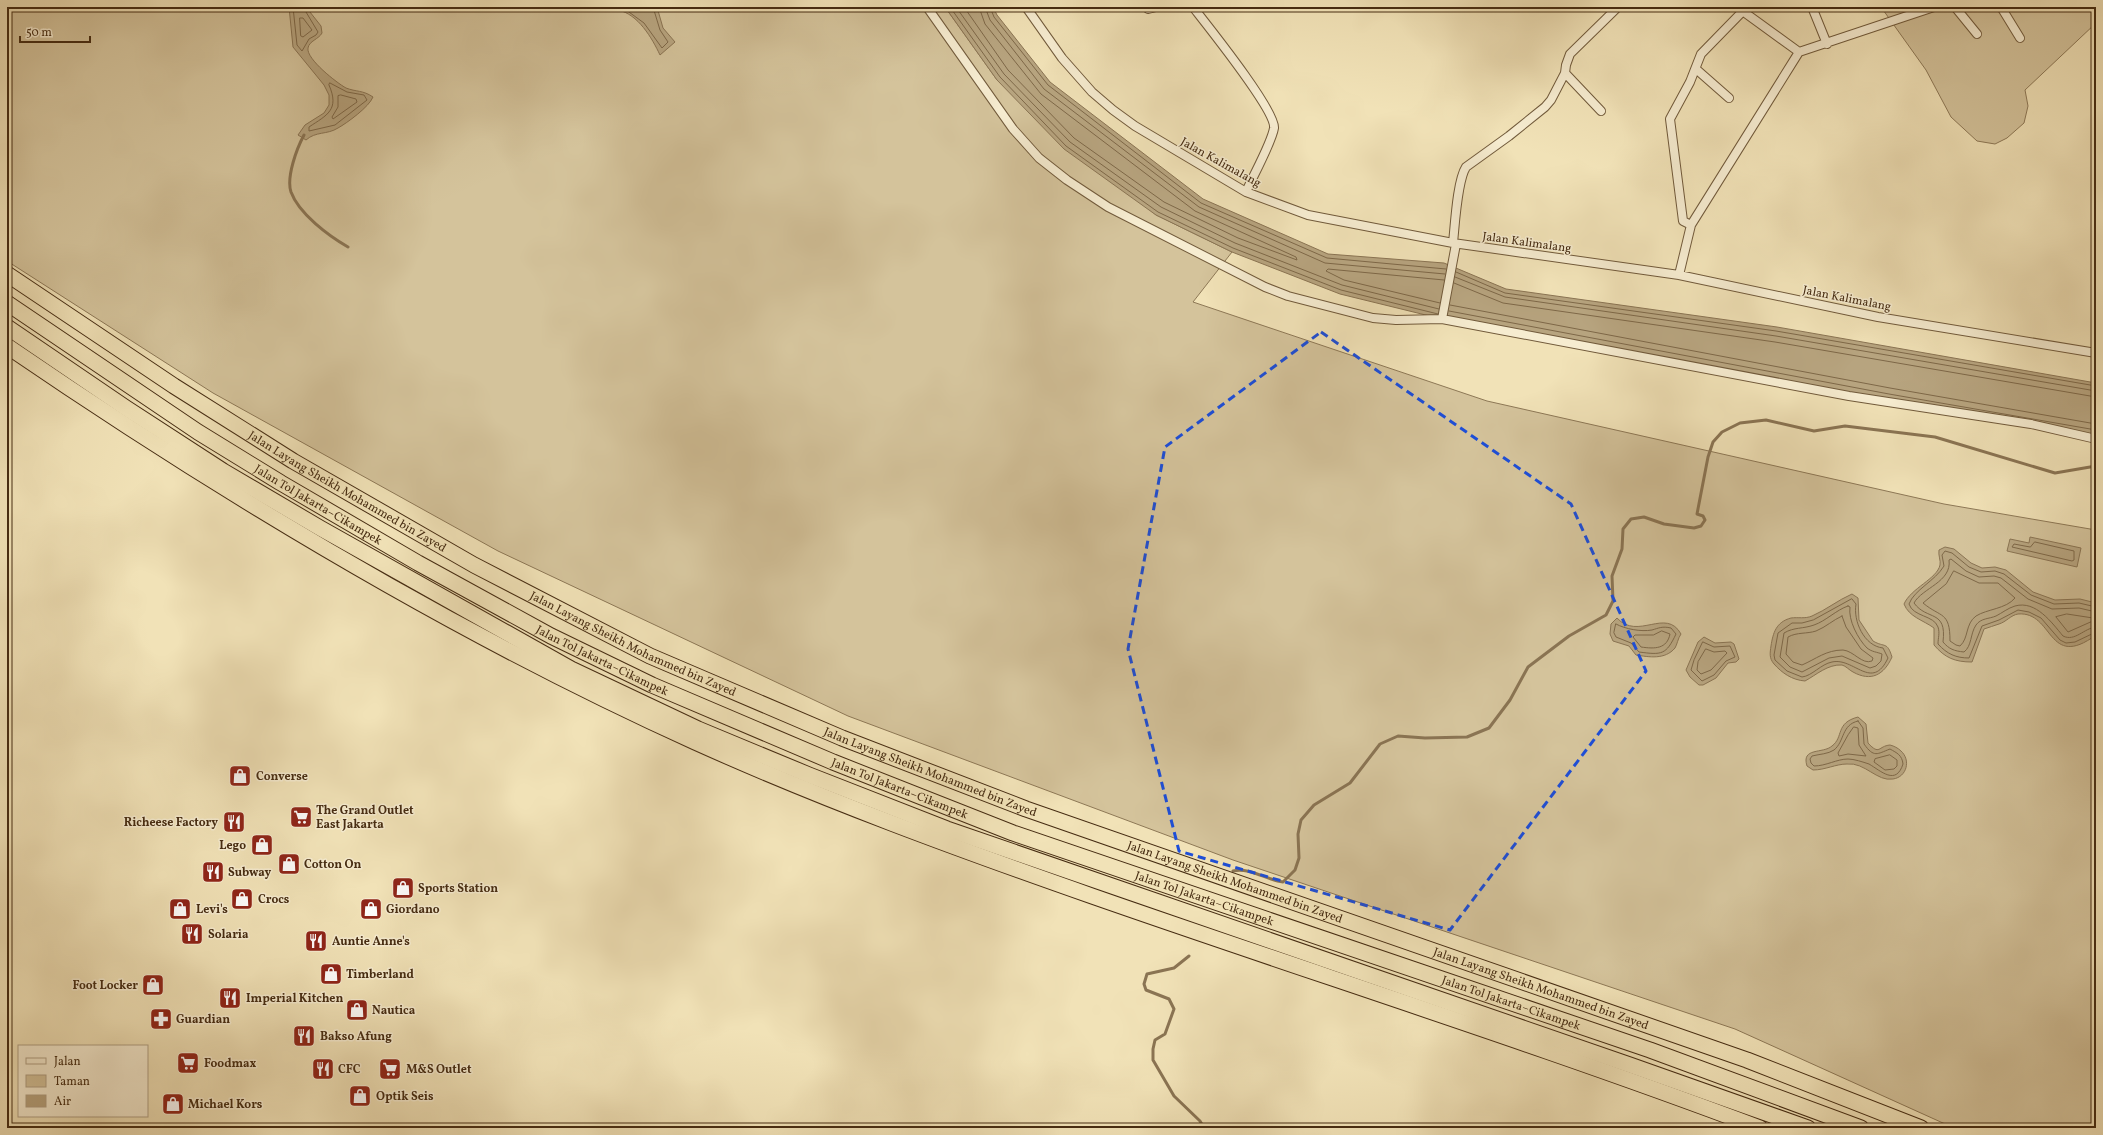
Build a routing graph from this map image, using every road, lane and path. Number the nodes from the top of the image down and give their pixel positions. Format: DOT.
graph roads {
  1 [pos="927,7"];
  2 [pos="1026,7"];
  3 [pos="1146,7"];
  4 [pos="1156,7"];
  5 [pos="1193,7"];
  6 [pos="1618,7"];
  7 [pos="1812,7"];
  8 [pos="1934,7"];
  9 [pos="1955,7"];
  10 [pos="2001,7"];
  11 [pos="1740,9"];
  12 [pos="1977,34"];
  13 [pos="2020,38"];
  14 [pos="1827,44"];
  15 [pos="1799,52"];
  16 [pos="1696,69"];
  17 [pos="1565,73"];
  18 [pos="1729,98"];
  19 [pos="1601,111"];
  20 [pos="1246,192"];
  21 [pos="1691,225"];
  22 [pos="1455,244"];
  23 [pos="7,274"];
  24 [pos="1679,275"];
  25 [pos="7,303"];
  26 [pos="1443,315"];
  27 [pos="7,327"];
  28 [pos="7,346"];
  29 [pos="2096,353"];
  30 [pos="2096,439"];
  31 [pos="1760,1128"];
  32 [pos="1808,1128"];
  33 [pos="1861,1128"];
  34 [pos="1921,1128"];
  1 -- 26 [label="street"];
  2 -- 20 [label="street, Jalan Kalimalang"];
  3 -- 4 [label="street"];
  5 -- 20 [label="street"];
  6 -- 17 [label="street"];
  7 -- 14 [label="street"];
  8 -- 14 [label="street"];
  9 -- 12 [label="street"];
  10 -- 13 [label="street"];
  11 -- 15 [label="street"];
  11 -- 16 [label="street"];
  14 -- 15 [label="street"];
  15 -- 21 [label="street"];
  16 -- 18 [label="street"];
  16 -- 21 [label="street"];
  17 -- 19 [label="street"];
  17 -- 22 [label="street"];
  20 -- 22 [label="street, Jalan Kalimalang"];
  21 -- 24 [label="street"];
  22 -- 24 [label="street, Jalan Kalimalang"];
  22 -- 26 [label="street"];
  23 -- 34 [label="highway, Jalan Layang Sheikh Mohammed bin Zayed"];
  24 -- 29 [label="street, Jalan Kalimalang"];
  25 -- 33 [label="highway, Jalan Tol Jakarta–Cikampek"];
  26 -- 30 [label="street"];
  27 -- 32 [label="highway, Jalan Tol Jakarta–Cikampek"];
  28 -- 31 [label="highway"];
}
